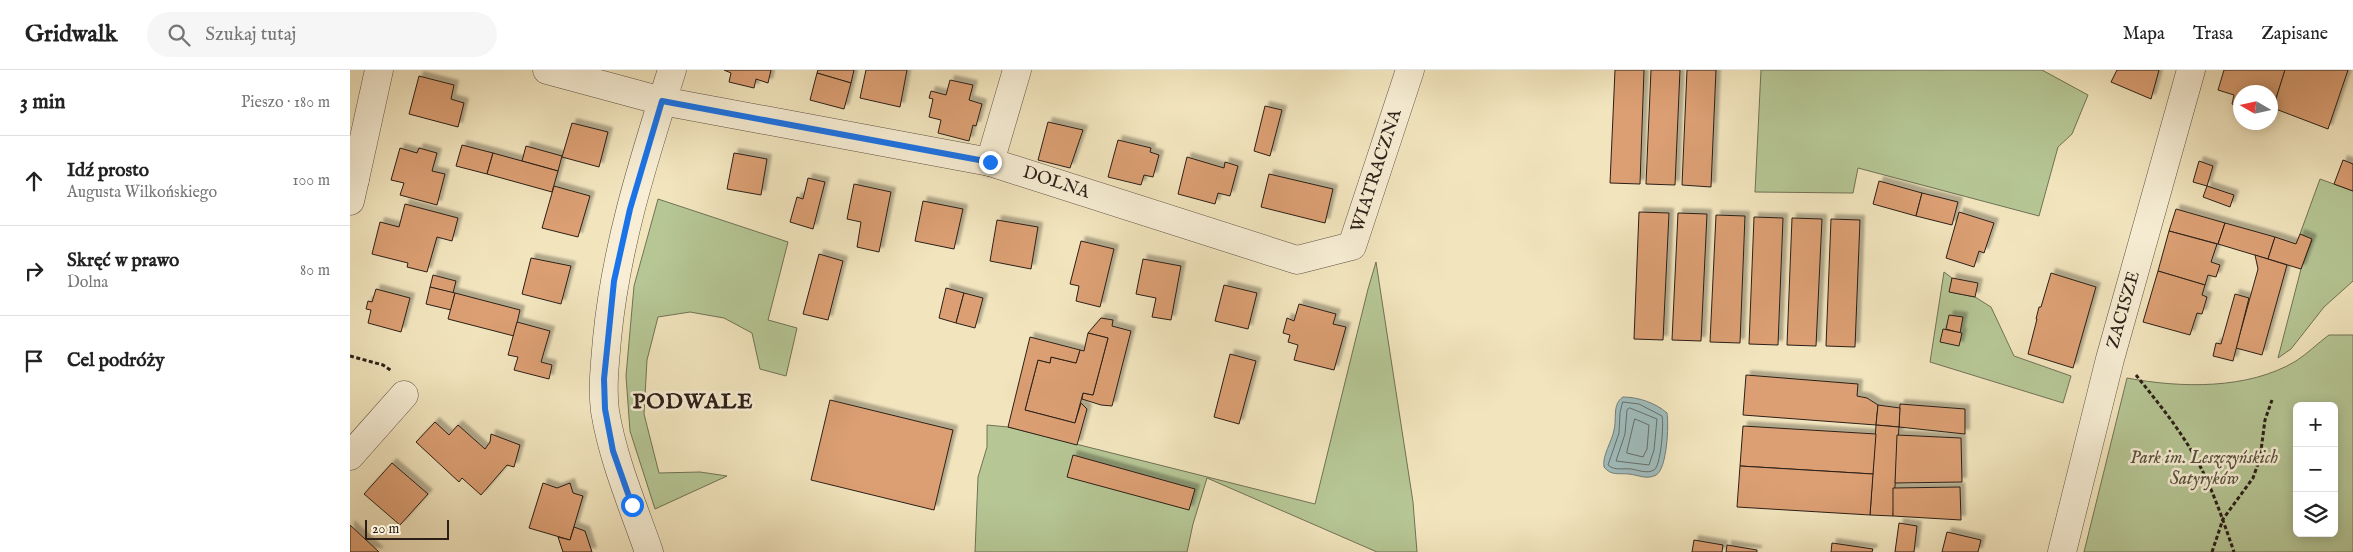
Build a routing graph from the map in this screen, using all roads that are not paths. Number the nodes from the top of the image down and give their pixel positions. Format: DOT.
graph roads {
  1 [pos="379,70"];
  2 [pos="547,70"];
  3 [pos="672,70"];
  4 [pos="1018,70"];
  5 [pos="1410,70"];
  6 [pos="2191,70"];
  7 [pos="662,101"];
  8 [pos="990,162"];
  9 [pos="352,185"];
  10 [pos="1325,253"];
  11 [pos="404,395"];
  12 [pos="350,456"];
  13 [pos="649,552"];
  14 [pos="2062,552"];
  1 -- 9 [label="street"];
  2 -- 7 [label="street, DOLNA"];
  3 -- 7 [label="street"];
  4 -- 8 [label="street"];
  5 -- 10 [label="street, WIATRACZNA"];
  6 -- 14 [label="street, ZACISZE"];
  7 -- 8 [label="street, DOLNA"];
  7 -- 13 [label="street"];
  8 -- 10 [label="street, DOLNA"];
  11 -- 12 [label="street"];
}
